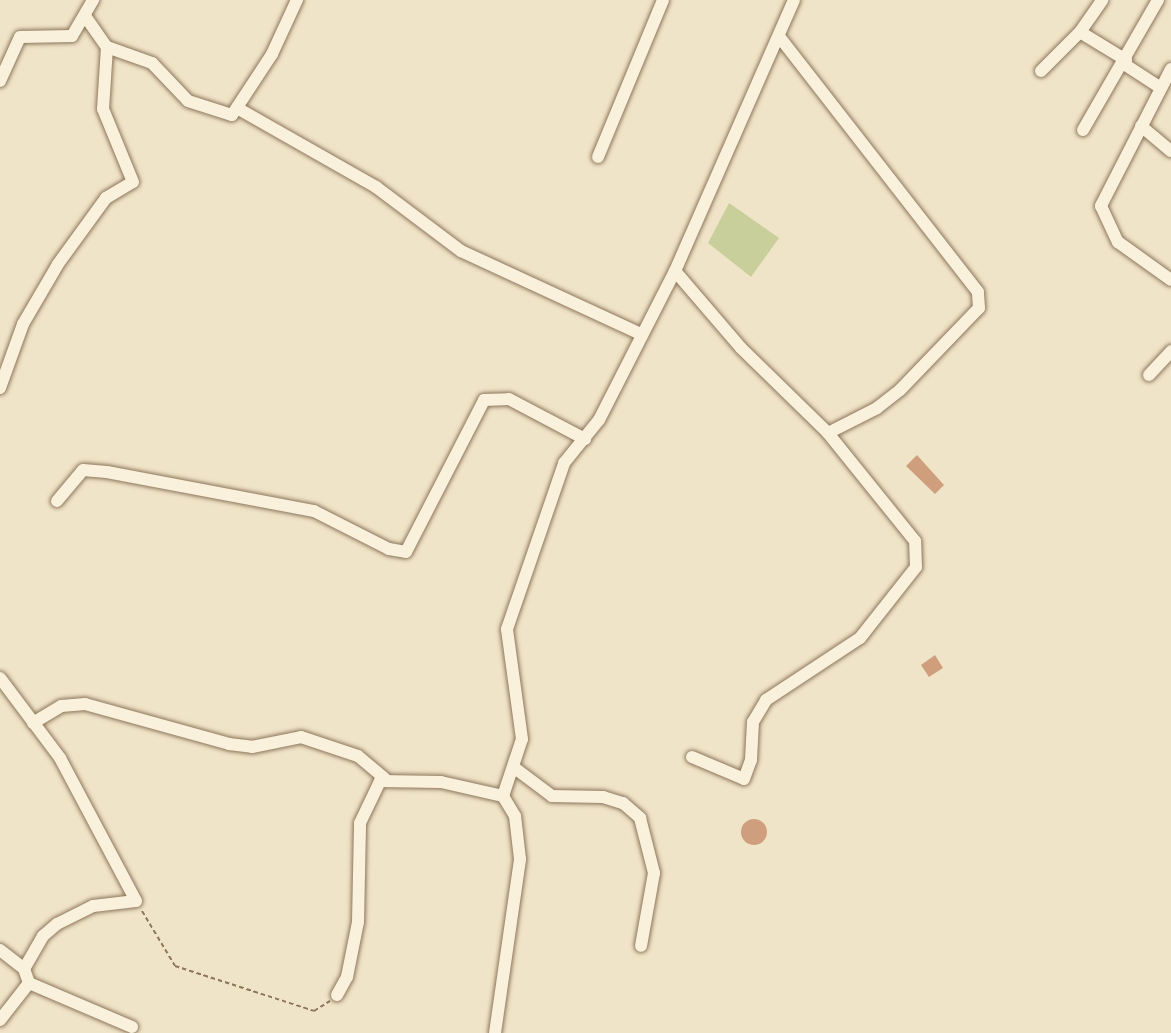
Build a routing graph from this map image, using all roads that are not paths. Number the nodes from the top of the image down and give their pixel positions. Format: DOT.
graph roads {
  1 [pos="93,0"];
  2 [pos="297,0"];
  3 [pos="663,0"];
  4 [pos="794,0"];
  5 [pos="1102,0"];
  6 [pos="1158,0"];
  7 [pos="85,16"];
  8 [pos="1080,32"];
  9 [pos="780,38"];
  10 [pos="107,46"];
  11 [pos="1125,62"];
  12 [pos="1171,69"];
  13 [pos="1041,71"];
  14 [pos="0,81"];
  15 [pos="1161,88"];
  16 [pos="237,108"];
  17 [pos="1141,126"];
  18 [pos="1083,130"];
  19 [pos="1171,151"];
  20 [pos="598,157"];
  21 [pos="675,271"];
  22 [pos="1171,280"];
  23 [pos="641,334"];
  24 [pos="1171,351"];
  25 [pos="1149,375"];
  26 [pos="0,388"];
  27 [pos="828,433"];
  28 [pos="585,439"];
  29 [pos="57,501"];
  30 [pos="0,678"];
  31 [pos="33,723"];
  32 [pos="692,757"];
  33 [pos="516,769"];
  34 [pos="386,779"];
  35 [pos="503,796"];
  36 [pos="641,946"];
  37 [pos="0,950"];
  38 [pos="24,969"];
  39 [pos="29,983"];
  40 [pos="337,995"];
  41 [pos="0,1020"];
  42 [pos="132,1027"];
  43 [pos="495,1033"];
  1 -- 7 [label="street"];
  2 -- 16 [label="street"];
  3 -- 20 [label="street"];
  4 -- 9 [label="street"];
  5 -- 8 [label="street"];
  6 -- 11 [label="street"];
  7 -- 10 [label="street"];
  7 -- 14 [label="street"];
  8 -- 11 [label="street"];
  8 -- 13 [label="street"];
  9 -- 21 [label="street"];
  9 -- 27 [label="street"];
  10 -- 16 [label="street"];
  10 -- 26 [label="street"];
  11 -- 15 [label="street"];
  11 -- 18 [label="street"];
  12 -- 15 [label="street"];
  15 -- 17 [label="street"];
  16 -- 23 [label="street"];
  17 -- 19 [label="street"];
  17 -- 22 [label="street"];
  21 -- 23 [label="street"];
  21 -- 27 [label="street"];
  23 -- 28 [label="street"];
  24 -- 25 [label="street"];
  27 -- 32 [label="street"];
  28 -- 29 [label="street"];
  28 -- 33 [label="street"];
  30 -- 31 [label="street"];
  31 -- 34 [label="street"];
  31 -- 38 [label="street"];
  33 -- 35 [label="street"];
  33 -- 36 [label="street"];
  34 -- 35 [label="street"];
  34 -- 40 [label="street"];
  35 -- 43 [label="street"];
  37 -- 38 [label="street"];
  38 -- 39 [label="street"];
  39 -- 41 [label="street"];
  39 -- 42 [label="street"];
}
